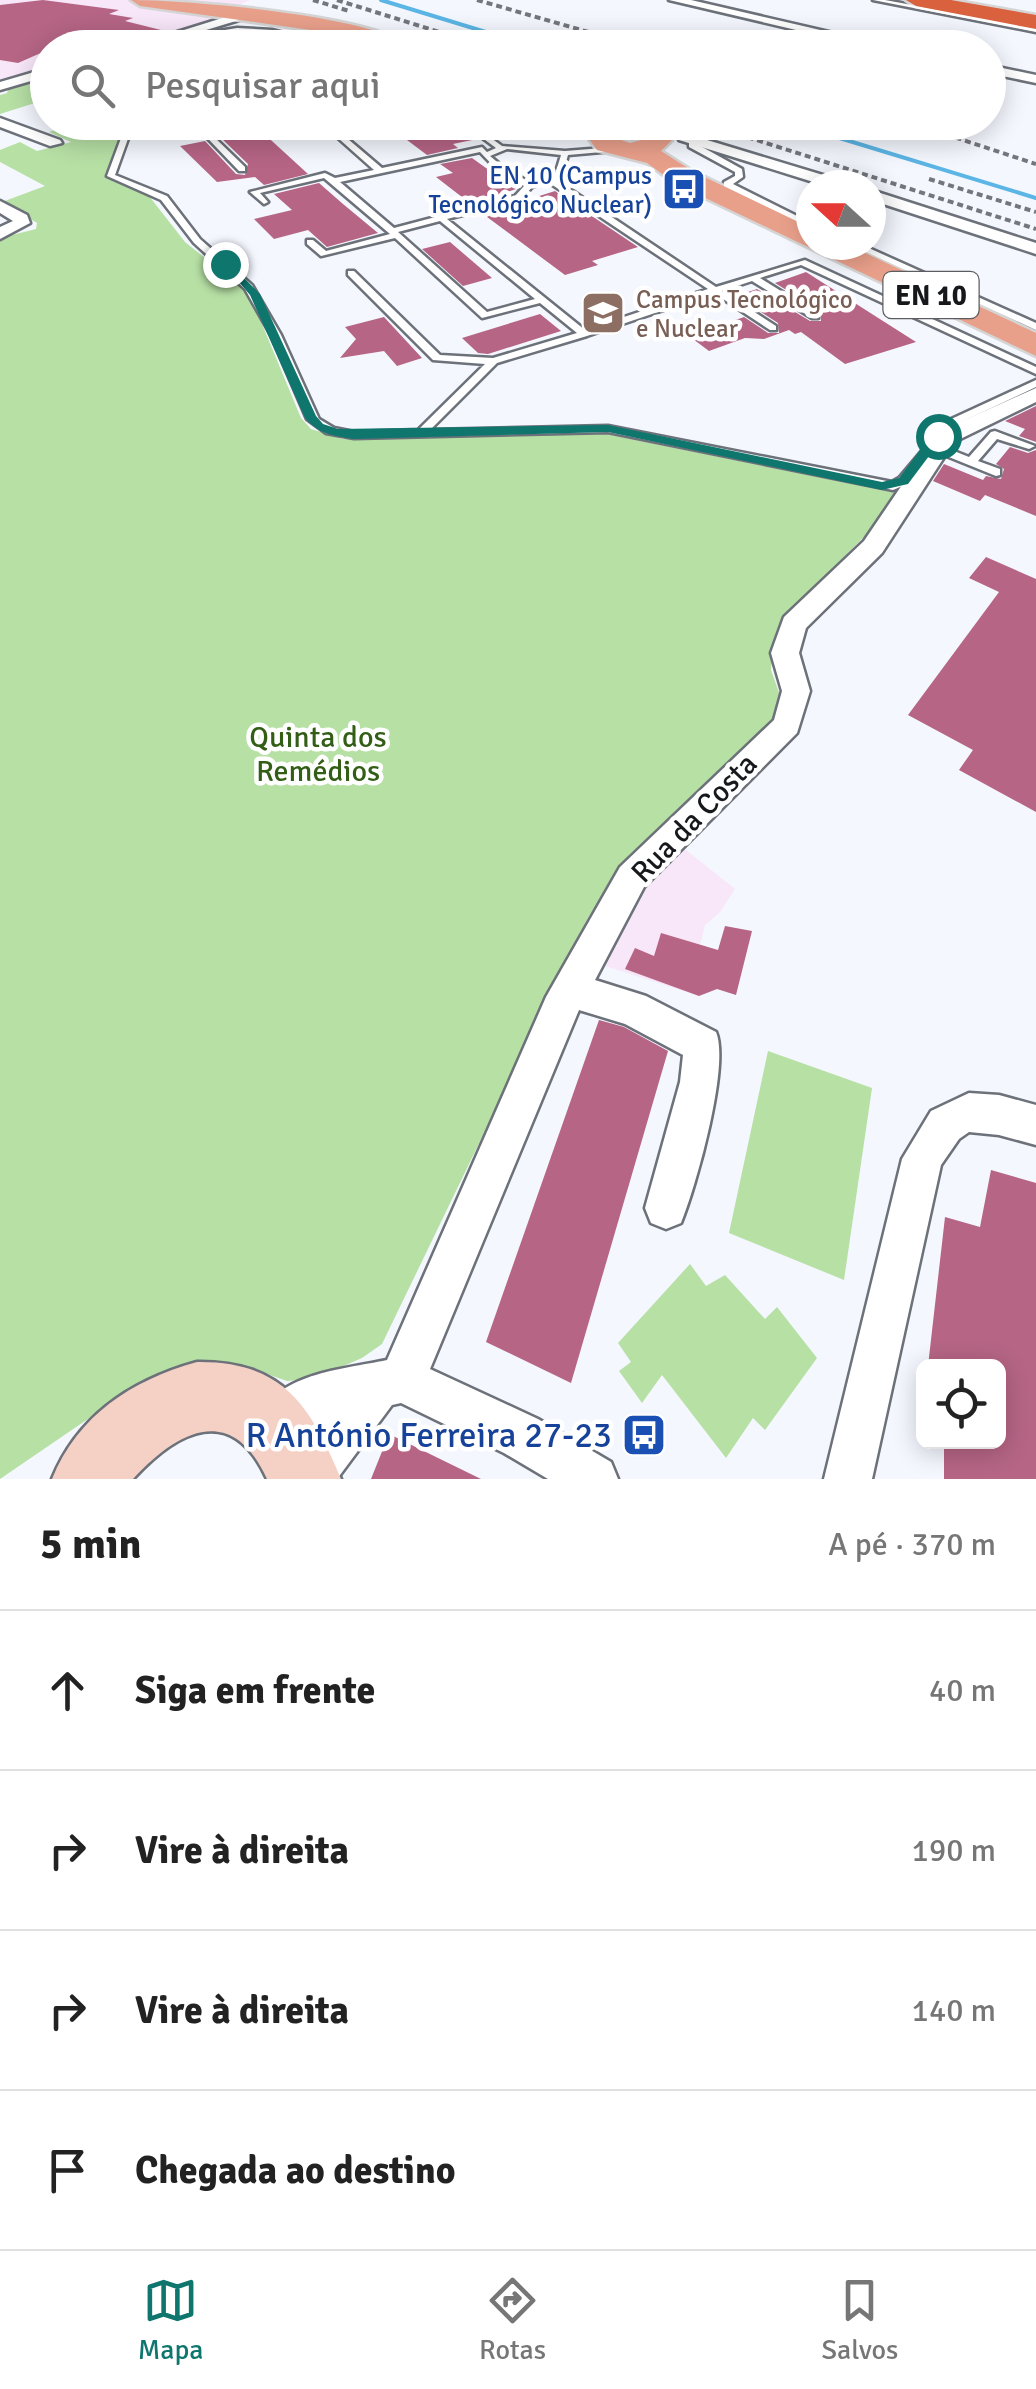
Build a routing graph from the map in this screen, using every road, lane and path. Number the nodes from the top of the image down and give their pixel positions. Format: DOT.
graph roads {
  1 [pos="675,0"];
  2 [pos="876,0"];
  3 [pos="916,0"];
  4 [pos="941,0"];
  5 [pos="150,1"];
  6 [pos="245,15"];
  7 [pos="1036,20"];
  8 [pos="194,30"];
  9 [pos="348,30"];
  10 [pos="811,30"];
  11 [pos="1036,30"];
  12 [pos="1006,73"];
  13 [pos="30,77"];
  14 [pos="1036,79"];
  15 [pos="0,86"];
  16 [pos="0,122"];
  17 [pos="30,133"];
  18 [pos="48,140"];
  19 [pos="124,140"];
  20 [pos="213,140"];
  21 [pos="344,140"];
  22 [pos="489,140"];
  23 [pos="631,140"];
  24 [pos="56,143"];
  25 [pos="500,148"];
  26 [pos="566,153"];
  27 [pos="485,155"];
  28 [pos="242,169"];
  29 [pos="762,169"];
  30 [pos="380,171"];
  31 [pos="796,176"];
  32 [pos="551,180"];
  33 [pos="334,181"];
  34 [pos="529,185"];
  35 [pos="886,200"];
  36 [pos="264,202"];
  37 [pos="5,208"];
  38 [pos="441,218"];
  39 [pos="796,218"];
  40 [pos="796,232"];
  41 [pos="394,233"];
  42 [pos="0,234"];
  43 [pos="310,242"];
  44 [pos="1036,249"];
  45 [pos="886,259"];
  46 [pos="817,260"];
  47 [pos="826,260"];
  48 [pos="826,260"];
  49 [pos="351,273"];
  50 [pos="753,278"];
  51 [pos="715,290"];
  52 [pos="542,300"];
  53 [pos="814,316"];
  54 [pos="773,328"];
  55 [pos="1036,328"];
  56 [pos="584,334"];
  57 [pos="1036,346"];
  58 [pos="493,361"];
  59 [pos="1036,371"];
  60 [pos="1036,383"];
  61 [pos="1036,394"];
  62 [pos="420,434"];
  63 [pos="1029,446"];
  64 [pos="936,448"];
  65 [pos="970,462"];
  66 [pos="996,472"];
  67 [pos="570,990"];
  68 [pos="1036,1125"];
  69 [pos="666,1208"];
  70 [pos="389,1384"];
  71 [pos="296,1461"];
  72 [pos="88,1479"];
  73 [pos="594,1479"];
  74 [pos="848,1479"];
  1 -- 10 [label="street"];
  2 -- 11 [label="lane"];
  3 -- 7 [label="highway"];
  4 -- 7 [label="highway"];
  5 -- 6 [label="main road"];
  6 -- 8 [label="street"];
  6 -- 9 [label="main road"];
  12 -- 14 [label="street"];
  13 -- 15 [label="street"];
  16 -- 17 [label="street"];
  18 -- 24 [label="street"];
  19 -- 62 [label="lane"];
  20 -- 28 [label="lane"];
  21 -- 30 [label="lane"];
  22 -- 25 [label="lane"];
  23 -- 26 [label="lane"];
  23 -- 29 [label="street"];
  23 -- 31 [label="street"];
  23 -- 39 [label="lane"];
  23 -- 40 [label="main road"];
  25 -- 26 [label="lane"];
  25 -- 27 [label="lane"];
  26 -- 32 [label="lane"];
  27 -- 30 [label="lane"];
  27 -- 34 [label="lane"];
  30 -- 33 [label="lane"];
  32 -- 34 [label="lane"];
  32 -- 51 [label="lane"];
  33 -- 36 [label="lane"];
  33 -- 41 [label="lane"];
  34 -- 38 [label="lane"];
  35 -- 44 [label="street"];
  37 -- 42 [label="street"];
  38 -- 41 [label="lane"];
  38 -- 52 [label="lane"];
  41 -- 43 [label="lane"];
  41 -- 52 [label="lane"];
  45 -- 55 [label="lane"];
  46 -- 50 [label="lane"];
  47 -- 57 [label="main road, EN 10"];
  48 -- 59 [label="lane"];
  49 -- 58 [label="lane"];
  50 -- 51 [label="lane"];
  50 -- 53 [label="lane"];
  51 -- 54 [label="lane"];
  51 -- 56 [label="lane"];
  52 -- 56 [label="lane"];
  56 -- 58 [label="lane"];
  58 -- 62 [label="lane"];
  60 -- 62 [label="lane"];
  61 -- 64 [label="street, Rua da Costa"];
  63 -- 65 [label="lane"];
  64 -- 65 [label="lane"];
  64 -- 67 [label="street, Rua da Costa"];
  65 -- 66 [label="lane"];
  67 -- 69 [label="street"];
  67 -- 70 [label="street, Rua da Costa"];
  68 -- 74 [label="street"];
  70 -- 71 [label="street, Rua da Costa"];
  70 -- 73 [label="street"];
  71 -- 72 [label="street"];
}
